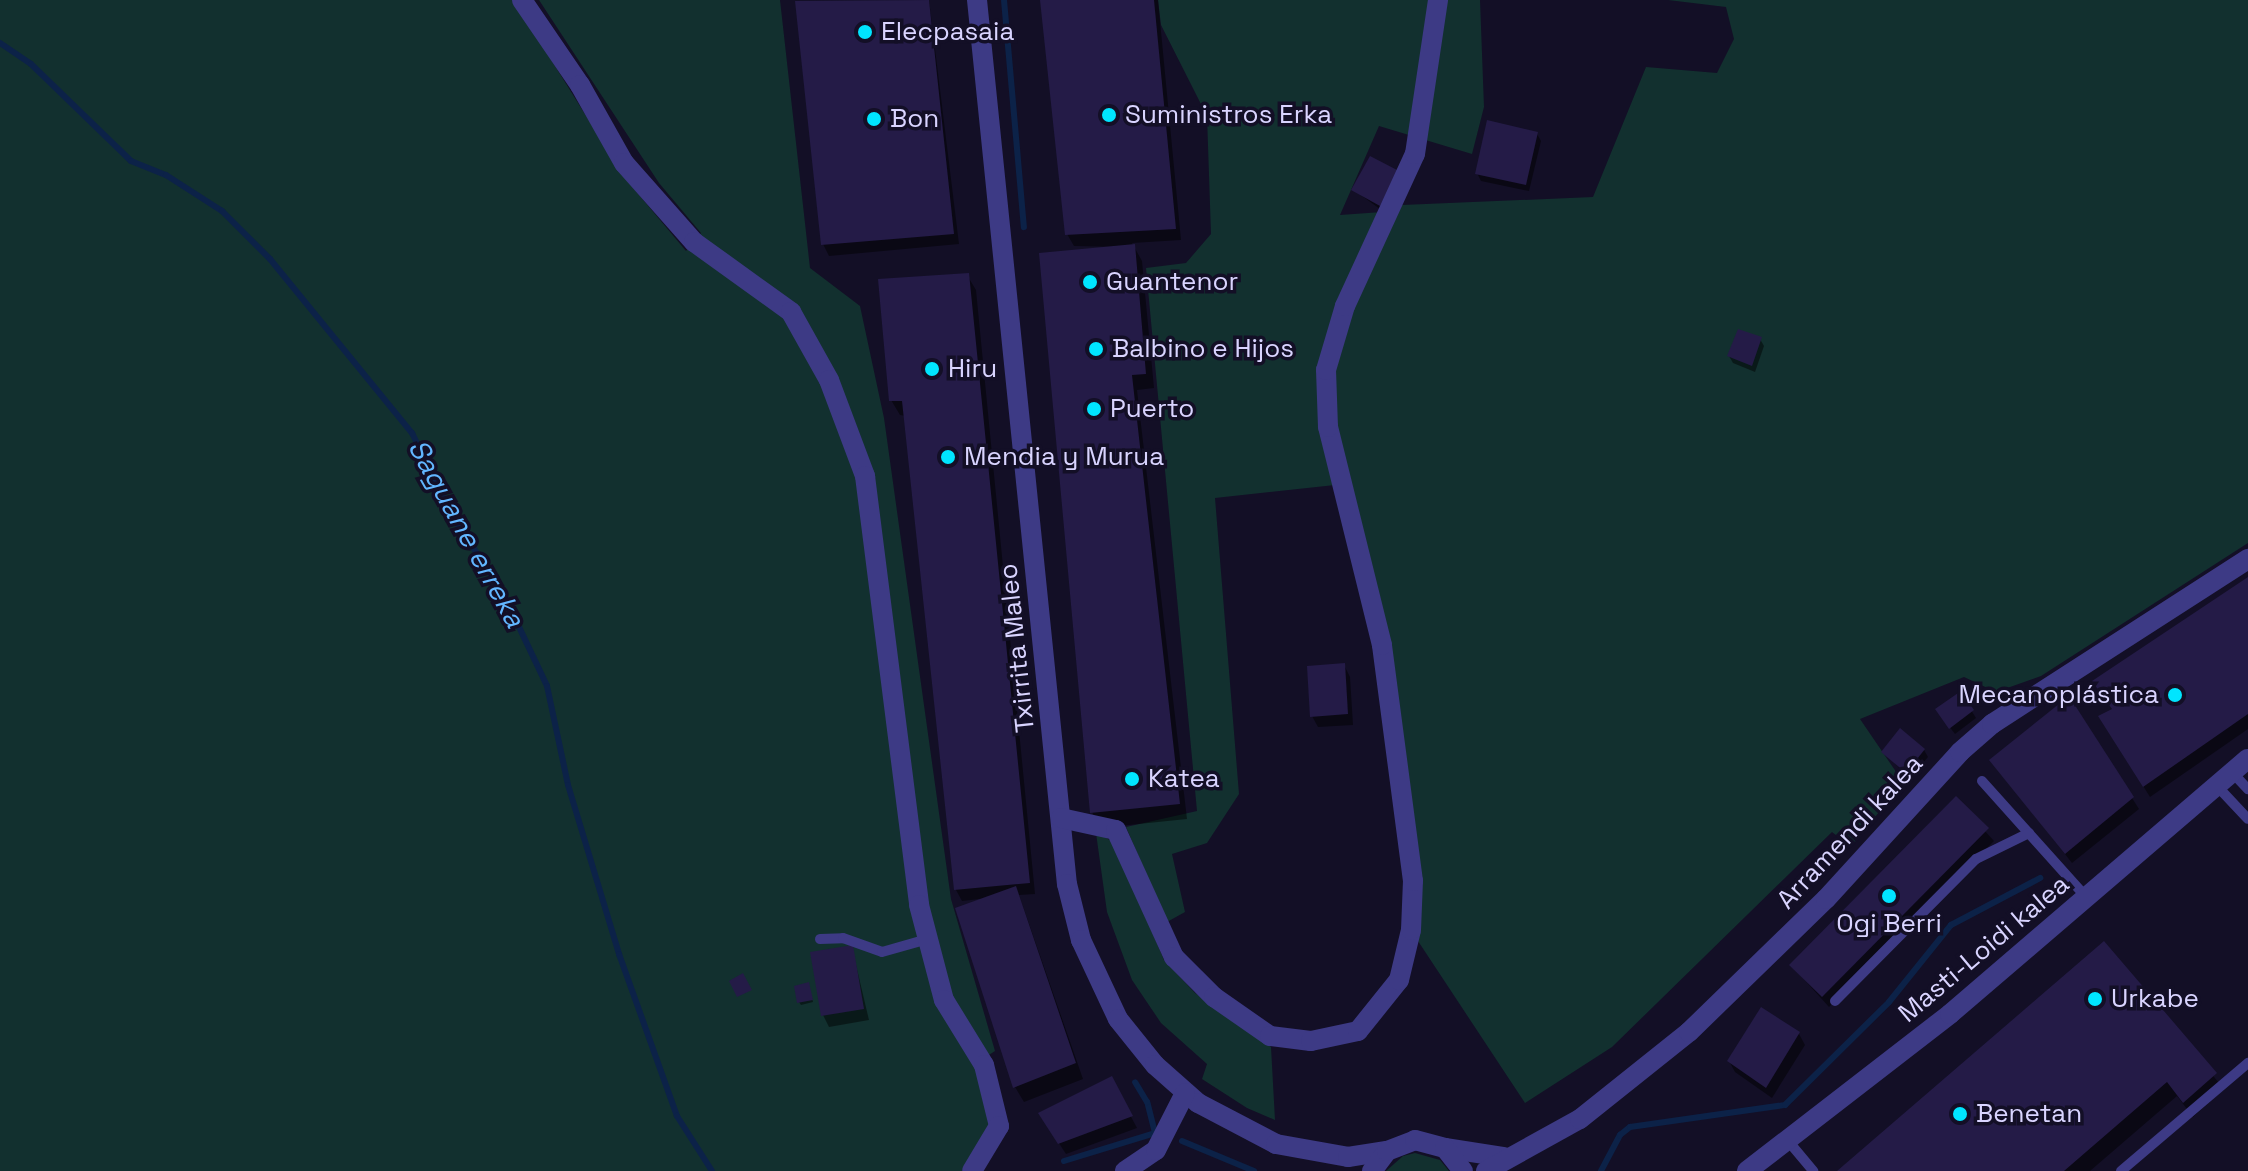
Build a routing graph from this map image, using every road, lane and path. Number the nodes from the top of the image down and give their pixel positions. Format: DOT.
graph roads {
  1 [pos="522,0"];
  2 [pos="977,0"];
  3 [pos="1438,0"];
  4 [pos="2248,559"];
  5 [pos="2231,772"];
  6 [pos="1982,781"];
  7 [pos="2248,789"];
  8 [pos="1061,818"];
  9 [pos="2248,819"];
  10 [pos="2029,833"];
  11 [pos="2086,897"];
  12 [pos="820,939"];
  13 [pos="928,939"];
  14 [pos="1835,1001"];
  15 [pos="2248,1063"];
  16 [pos="1185,1093"];
  17 [pos="1789,1142"];
  18 [pos="1445,1148"];
  19 [pos="1387,1151"];
  20 [pos="1334,1156"];
  21 [pos="1504,1157"];
  22 [pos="972,1171"];
  23 [pos="1125,1171"];
  24 [pos="1358,1171"];
  25 [pos="1372,1171"];
  26 [pos="1463,1171"];
  27 [pos="1486,1171"];
  28 [pos="1747,1171"];
  29 [pos="1813,1171"];
  30 [pos="2121,1171"];
  1 -- 13 [label="street"];
  2 -- 8 [label="street, Txirrita Maleo"];
  3 -- 8 [label="street"];
  4 -- 21 [label="street, Arramendi kalea"];
  5 -- 7 [label="lane"];
  5 -- 9 [label="lane"];
  5 -- 11 [label="street, Masti-Loidi kalea"];
  6 -- 10 [label="lane"];
  8 -- 16 [label="street, Txirrita Maleo"];
  10 -- 11 [label="lane"];
  10 -- 14 [label="lane"];
  11 -- 17 [label="street, Masti-Loidi kalea"];
  12 -- 13 [label="lane"];
  13 -- 22 [label="street"];
  15 -- 30 [label="lane"];
  16 -- 20 [label="street, Txirrita Maleo"];
  16 -- 23 [label="street"];
  17 -- 28 [label="street, Masti-Loidi kalea"];
  17 -- 29 [label="lane"];
  18 -- 19 [label="street, Txirrita Maleo"];
  18 -- 21 [label="street, Txirrita Maleo"];
  18 -- 26 [label="street"];
  19 -- 20 [label="street, Txirrita Maleo"];
  19 -- 25 [label="street"];
  20 -- 24 [label="street, Txirrita Maleo"];
  21 -- 27 [label="street, Arramendi kalea"];
}
